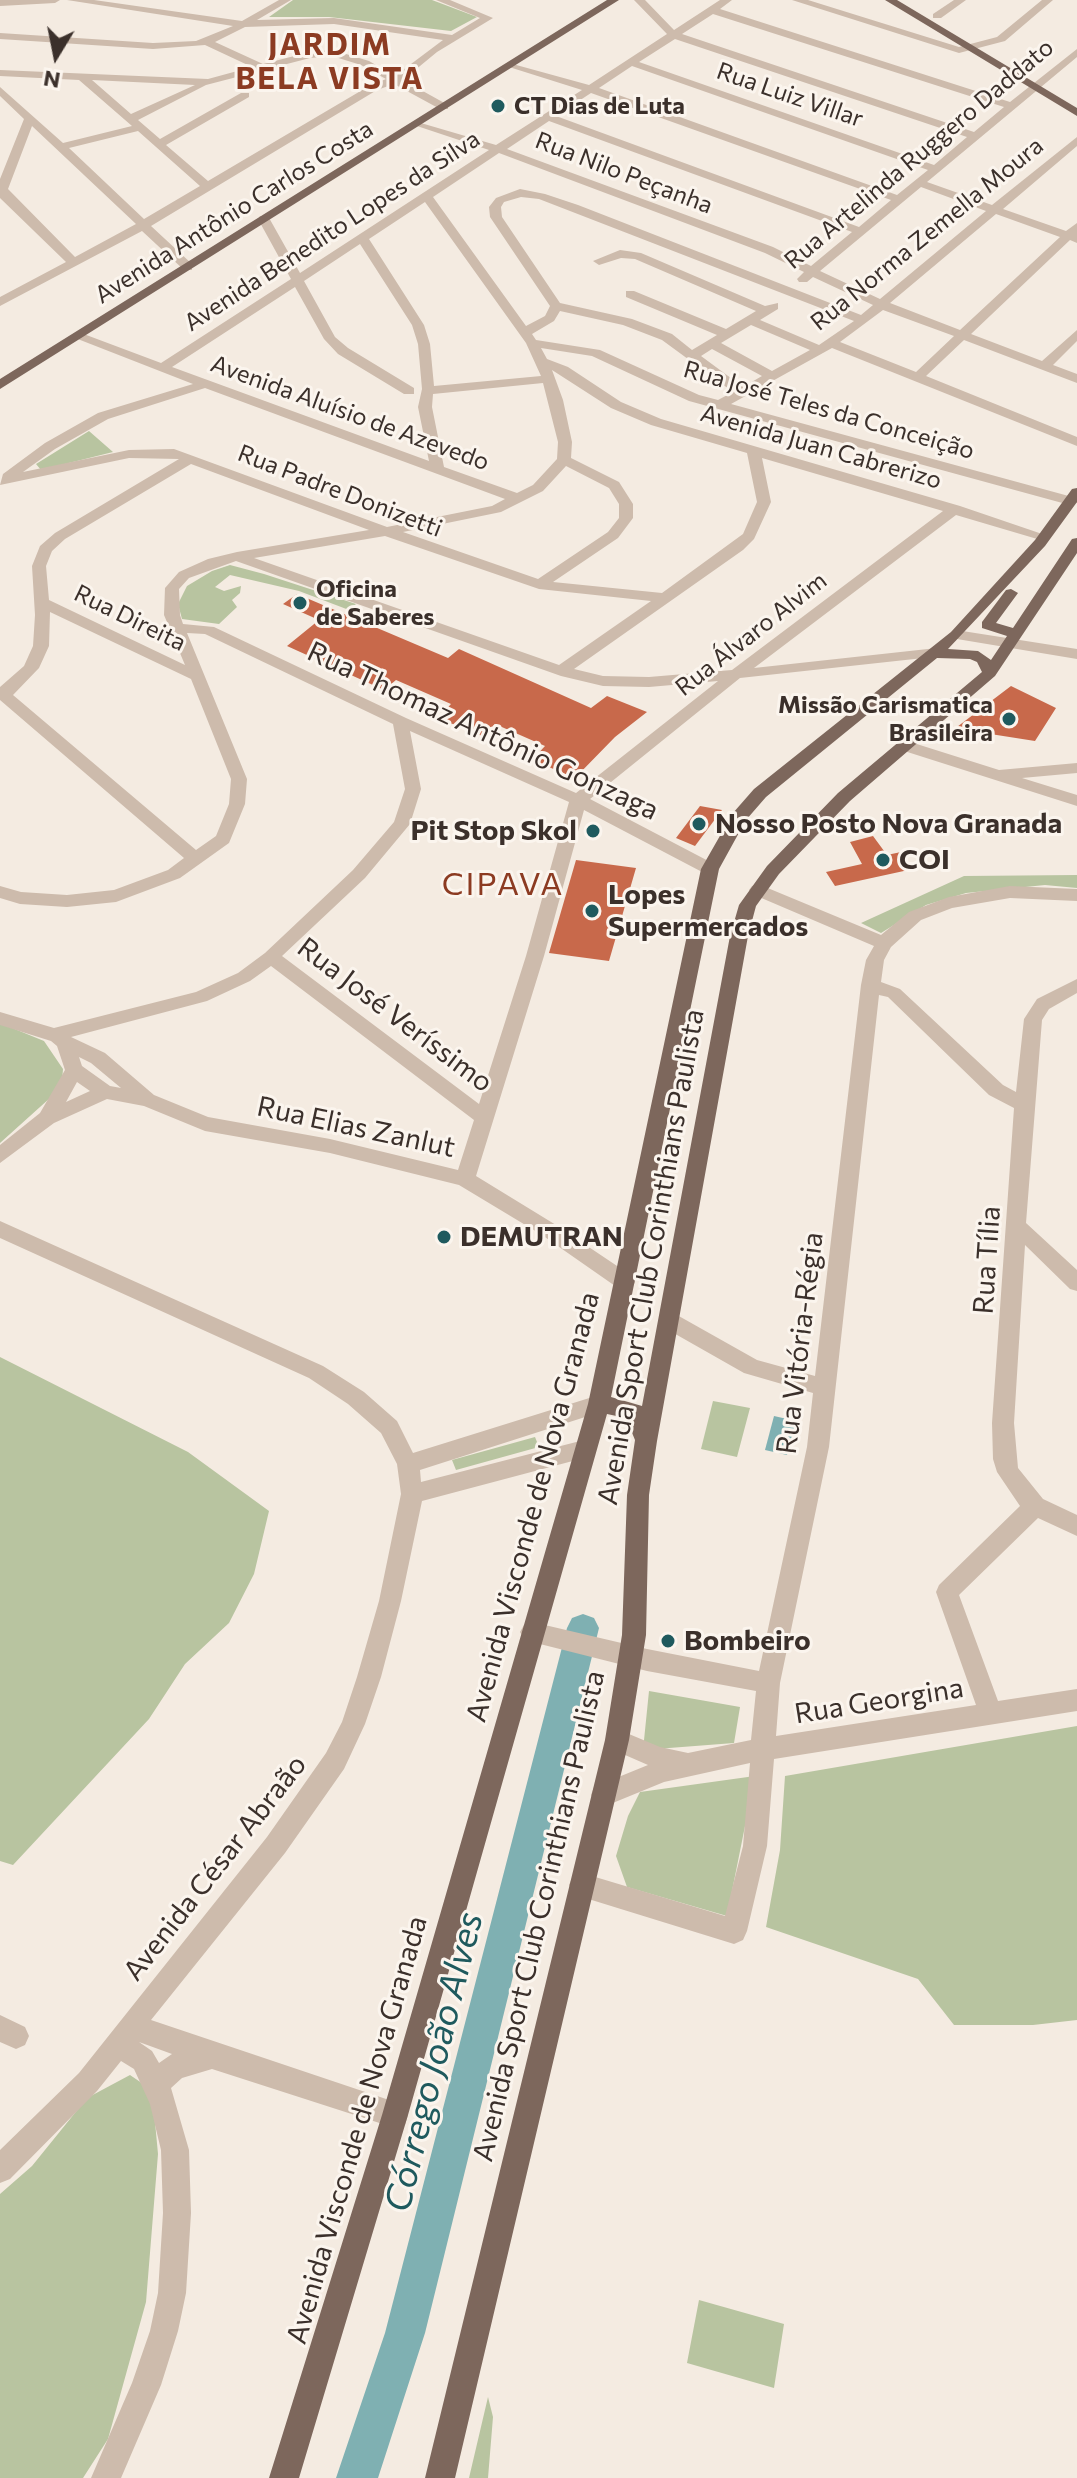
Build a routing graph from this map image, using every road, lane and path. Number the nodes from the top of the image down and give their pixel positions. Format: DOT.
graph roads {
  1 [pos="6,0"];
  2 [pos="55,0"];
  3 [pos="72,0"];
  4 [pos="286,0"];
  5 [pos="441,0"];
  6 [pos="614,0"];
  7 [pos="639,0"];
  8 [pos="727,0"];
  9 [pos="797,0"];
  10 [pos="890,0"];
  11 [pos="909,0"];
  12 [pos="961,0"];
  13 [pos="1048,0"];
  14 [pos="0,2"];
  15 [pos="711,10"];
  16 [pos="265,13"];
  17 [pos="937,16"];
  18 [pos="277,23"];
  19 [pos="244,24"];
  20 [pos="674,35"];
  21 [pos="1,36"];
  22 [pos="454,38"];
  23 [pos="208,42"];
  24 [pos="987,44"];
  25 [pos="969,48"];
  26 [pos="1077,52"];
  27 [pos="630,62"];
  28 [pos="513,65"];
  29 [pos="264,69"];
  30 [pos="0,73"];
  31 [pos="82,77"];
  32 [pos="397,80"];
  33 [pos="208,82"];
  34 [pos="1039,84"];
  35 [pos="590,89"];
  36 [pos="0,90"];
  37 [pos="245,95"];
  38 [pos="1077,100"];
  39 [pos="1011,106"];
  40 [pos="444,107"];
  41 [pos="1077,113"];
  42 [pos="548,117"];
  43 [pos="30,118"];
  44 [pos="418,123"];
  45 [pos="134,124"];
  46 [pos="975,136"];
  47 [pos="1077,140"];
  48 [pos="55,141"];
  49 [pos="19,142"];
  50 [pos="158,145"];
  51 [pos="496,152"];
  52 [pos="936,169"];
  53 [pos="919,183"];
  54 [pos="208,187"];
  55 [pos="1,191"];
  56 [pos="426,195"];
  57 [pos="898,199"];
  58 [pos="995,209"];
  59 [pos="264,219"];
  60 [pos="142,226"];
  61 [pos="860,231"];
  62 [pos="1074,234"];
  63 [pos="362,237"];
  64 [pos="599,261"];
  65 [pos="73,262"];
  66 [pos="188,267"];
  67 [pos="812,272"];
  68 [pos="298,277"];
  69 [pos="791,292"];
  70 [pos="0,302"];
  71 [pos="883,305"];
  72 [pos="556,306"];
  73 [pos="766,311"];
  74 [pos="863,320"];
  75 [pos="751,321"];
  76 [pos="642,326"];
  77 [pos="1077,334"];
  78 [pos="729,335"];
  79 [pos="963,335"];
  80 [pos="76,336"];
  81 [pos="528,338"];
  82 [pos="712,344"];
  83 [pos="826,346"];
  84 [pos="694,354"];
  85 [pos="1045,366"];
  86 [pos="162,368"];
  87 [pos="555,375"];
  88 [pos="773,377"];
  89 [pos="917,378"];
  90 [pos="1077,379"];
  91 [pos="205,384"];
  92 [pos="0,385"];
  93 [pos="421,391"];
  94 [pos="743,393"];
  95 [pos="719,405"];
  96 [pos="794,442"];
  97 [pos="1077,442"];
  98 [pos="753,450"];
  99 [pos="191,458"];
  100 [pos="564,460"];
  101 [pos="437,467"];
  102 [pos="1,481"];
  103 [pos="1074,496"];
  104 [pos="519,499"];
  105 [pos="955,509"];
  106 [pos="387,532"];
  107 [pos="1042,540"];
  108 [pos="1077,542"];
  109 [pos="237,556"];
  110 [pos="539,585"];
  111 [pos="663,598"];
  112 [pos="41,602"];
  113 [pos="181,635"];
  114 [pos="956,635"];
  115 [pos="1012,638"];
  116 [pos="937,653"];
  117 [pos="1077,654"];
  118 [pos="856,663"];
  119 [pos="561,671"];
  120 [pos="990,673"];
  121 [pos="738,675"];
  122 [pos="908,676"];
  123 [pos="198,677"];
  124 [pos="2,694"];
  125 [pos="400,721"];
  126 [pos="904,745"];
  127 [pos="1077,768"];
  128 [pos="988,775"];
  129 [pos="578,800"];
  130 [pos="1077,801"];
  131 [pos="196,859"];
  132 [pos="710,869"];
  133 [pos="0,878"];
  134 [pos="758,890"];
  135 [pos="0,892"];
  136 [pos="1077,895"];
  137 [pos="20,898"];
  138 [pos="884,943"];
  139 [pos="271,957"];
  140 [pos="870,985"];
  141 [pos="1077,985"];
  142 [pos="1056,995"];
  143 [pos="1077,1000"];
  144 [pos="0,1018"];
  145 [pos="60,1039"];
  146 [pos="74,1070"];
  147 [pos="105,1092"];
  148 [pos="147,1100"];
  149 [pos="1024,1105"];
  150 [pos="47,1118"];
  151 [pos="485,1118"];
  152 [pos="0,1156"];
  153 [pos="465,1179"];
  154 [pos="1018,1228"];
  155 [pos="0,1229"];
  156 [pos="625,1282"];
  157 [pos="1077,1283"];
  158 [pos="670,1321"];
  159 [pos="824,1387"];
  160 [pos="599,1404"];
  161 [pos="646,1441"];
  162 [pos="584,1449"];
  163 [pos="408,1464"];
  164 [pos="412,1494"];
  165 [pos="1035,1506"];
  166 [pos="1077,1526"];
  167 [pos="538,1634"];
  168 [pos="627,1655"];
  169 [pos="768,1683"];
  170 [pos="1077,1700"];
  171 [pos="991,1714"];
  172 [pos="617,1740"];
  173 [pos="762,1749"];
  174 [pos="690,1763"];
  175 [pos="603,1795"];
  176 [pos="582,1885"];
  177 [pos="124,2035"];
  178 [pos="212,2056"];
  179 [pos="156,2084"];
  180 [pos="395,2115"];
  181 [pos="0,2169"];
  182 [pos="106,2478"];
  183 [pos="284,2478"];
  184 [pos="440,2478"];
  1 -- 14 [label="street"];
  2 -- 14 [label="street"];
  3 -- 19 [label="street"];
  4 -- 16 [label="street"];
  5 -- 22 [label="street"];
  6 -- 28 [label="main road, Avenida Antônio Carlos Costa"];
  7 -- 20 [label="street"];
  8 -- 15 [label="street, Avenida Benedito Lopes da Silva"];
  9 -- 25 [label="street"];
  10 -- 25 [label="main road"];
  11 -- 17 [label="main road"];
  12 -- 17 [label="street"];
  13 -- 24 [label="street"];
  15 -- 20 [label="street, Avenida Benedito Lopes da Silva"];
  15 -- 39 [label="street"];
  16 -- 18 [label="street"];
  16 -- 19 [label="street"];
  17 -- 24 [label="main road"];
  18 -- 19 [label="street"];
  18 -- 22 [label="street"];
  19 -- 23 [label="street"];
  20 -- 27 [label="street, Avenida Benedito Lopes da Silva"];
  20 -- 46 [label="street"];
  21 -- 23 [label="street"];
  22 -- 32 [label="street"];
  23 -- 29 [label="street"];
  24 -- 25 [label="street"];
  24 -- 34 [label="main road"];
  25 -- 34 [label="main road"];
  26 -- 34 [label="street, Rua Artelinda Ruggero Daddato"];
  27 -- 35 [label="street, Avenida Benedito Lopes da Silva"];
  27 -- 52 [label="street, Rua Luiz Villar"];
  28 -- 35 [label="street"];
  28 -- 40 [label="main road, Avenida Antônio Carlos Costa"];
  29 -- 32 [label="street"];
  29 -- 33 [label="street"];
  30 -- 31 [label="street"];
  31 -- 33 [label="street"];
  31 -- 45 [label="street"];
  32 -- 40 [label="street"];
  32 -- 54 [label="street"];
  33 -- 45 [label="street"];
  34 -- 38 [label="main road"];
  34 -- 39 [label="street, Rua Artelinda Ruggero Daddato"];
  34 -- 41 [label="main road"];
  35 -- 42 [label="street, Avenida Benedito Lopes da Silva"];
  35 -- 57 [label="street"];
  36 -- 43 [label="street"];
  37 -- 50 [label="street"];
  39 -- 46 [label="street, Rua Artelinda Ruggero Daddato"];
  40 -- 44 [label="main road, Avenida Antônio Carlos Costa"];
  42 -- 51 [label="street, Avenida Benedito Lopes da Silva"];
  42 -- 61 [label="street"];
  43 -- 48 [label="street"];
  43 -- 49 [label="street"];
  44 -- 51 [label="street, Rua Nilo Peçanha"];
  44 -- 59 [label="main road, Avenida Antônio Carlos Costa"];
  45 -- 48 [label="street"];
  45 -- 50 [label="street"];
  46 -- 52 [label="street, Rua Artelinda Ruggero Daddato"];
  47 -- 58 [label="street, Rua Norma Zemella Moura"];
  48 -- 49 [label="street"];
  48 -- 60 [label="street"];
  49 -- 55 [label="street"];
  50 -- 54 [label="street"];
  51 -- 56 [label="street, Avenida Benedito Lopes da Silva"];
  51 -- 67 [label="street, Rua Nilo Peçanha"];
  52 -- 53 [label="street, Rua Artelinda Ruggero Daddato"];
  53 -- 57 [label="street, Rua Artelinda Ruggero Daddato"];
  53 -- 58 [label="street"];
  54 -- 60 [label="street"];
  55 -- 65 [label="street"];
  56 -- 63 [label="street, Avenida Benedito Lopes da Silva"];
  56 -- 81 [label="street"];
  57 -- 61 [label="street, Rua Artelinda Ruggero Daddato"];
  58 -- 62 [label="street"];
  58 -- 71 [label="street, Rua Norma Zemella Moura"];
  59 -- 66 [label="main road, Avenida Antônio Carlos Costa"];
  59 -- 68 [label="street"];
  60 -- 65 [label="street"];
  60 -- 66 [label="street"];
  61 -- 67 [label="street, Rua Artelinda Ruggero Daddato"];
  62 -- 79 [label="street"];
  63 -- 68 [label="street, Avenida Benedito Lopes da Silva"];
  63 -- 93 [label="street"];
  64 -- 73 [label="street"];
  65 -- 70 [label="street"];
  66 -- 80 [label="main road, Avenida Antônio Carlos Costa"];
  67 -- 69 [label="street, Rua Artelinda Ruggero Daddato"];
  67 -- 71 [label="street, Rua Nilo Peçanha"];
  68 -- 86 [label="street, Avenida Benedito Lopes da Silva"];
  68 -- 93 [label="street"];
  69 -- 72 [label="street"];
  69 -- 73 [label="street, Rua Artelinda Ruggero Daddato"];
  69 -- 74 [label="street"];
  71 -- 74 [label="street, Rua Norma Zemella Moura"];
  71 -- 79 [label="street, Rua Nilo Peçanha"];
  72 -- 76 [label="street"];
  72 -- 81 [label="street"];
  73 -- 75 [label="street, Rua Artelinda Ruggero Daddato"];
  74 -- 83 [label="street, Rua Norma Zemella Moura"];
  75 -- 78 [label="street, Rua Artelinda Ruggero Daddato"];
  75 -- 83 [label="street"];
  76 -- 78 [label="street"];
  76 -- 84 [label="street"];
  77 -- 85 [label="street"];
  78 -- 82 [label="street, Rua Artelinda Ruggero Daddato"];
  79 -- 85 [label="street, Rua Nilo Peçanha"];
  79 -- 89 [label="street"];
  80 -- 86 [label="street, Avenida Aluísio de Azevedo"];
  80 -- 92 [label="main road, Avenida Antônio Carlos Costa"];
  81 -- 87 [label="street"];
  81 -- 95 [label="street, Rua José Teles da Conceição"];
  82 -- 84 [label="street, Rua Artelinda Ruggero Daddato"];
  82 -- 88 [label="street"];
  83 -- 88 [label="street, Rua Norma Zemella Moura"];
  83 -- 89 [label="street"];
  84 -- 94 [label="street"];
  85 -- 90 [label="street, Rua Nilo Peçanha"];
  86 -- 91 [label="street, Avenida Aluísio de Azevedo"];
  87 -- 93 [label="street, Avenida Juan Cabrerizo"];
  87 -- 98 [label="street, Avenida Juan Cabrerizo"];
  87 -- 100 [label="street"];
  88 -- 94 [label="street, Rua Norma Zemella Moura"];
  89 -- 97 [label="street"];
  91 -- 101 [label="street, Avenida Aluísio de Azevedo"];
  91 -- 102 [label="street"];
  93 -- 101 [label="street"];
  94 -- 95 [label="street, Rua Norma Zemella Moura"];
  95 -- 96 [label="street, Rua José Teles da Conceição"];
  96 -- 98 [label="street, Avenida Juan Cabrerizo"];
  96 -- 103 [label="street, Rua José Teles da Conceição"];
  96 -- 105 [label="street, Avenida Juan Cabrerizo"];
  98 -- 111 [label="street"];
  99 -- 102 [label="street, Rua Padre Donizetti"];
  99 -- 106 [label="street, Rua Padre Donizetti"];
  99 -- 112 [label="street"];
  100 -- 104 [label="street"];
  100 -- 110 [label="street"];
  101 -- 104 [label="street, Avenida Aluísio de Azevedo"];
  103 -- 107 [label="main road, Avenida Visconde de Nova Granada"];
  104 -- 106 [label="street"];
  105 -- 107 [label="street, Avenida Juan Cabrerizo"];
  105 -- 121 [label="street, Rua Álvaro Alvim"];
  106 -- 109 [label="street"];
  106 -- 110 [label="street, Rua Padre Donizetti"];
  107 -- 114 [label="main road, Avenida Visconde de Nova Granada"];
  107 -- 115 [label="main road"];
  108 -- 115 [label="main road, Avenida Sport Club Corinthians Paulista"];
  109 -- 113 [label="street"];
  109 -- 119 [label="street"];
  110 -- 111 [label="street, Rua Padre Donizetti"];
  111 -- 119 [label="street"];
  112 -- 123 [label="street, Rua Direita"];
  112 -- 124 [label="street"];
  113 -- 123 [label="street"];
  113 -- 125 [label="street, Rua Thomaz Antônio Gonzaga"];
  114 -- 115 [label="street"];
  114 -- 116 [label="main road, Avenida Visconde de Nova Granada"];
  115 -- 117 [label="street"];
  115 -- 120 [label="main road, Avenida Sport Club Corinthians Paulista"];
  116 -- 118 [label="street"];
  116 -- 120 [label="main road"];
  116 -- 122 [label="main road, Avenida Visconde de Nova Granada"];
  118 -- 121 [label="street"];
  118 -- 122 [label="street"];
  119 -- 121 [label="street"];
  120 -- 126 [label="main road, Avenida Sport Club Corinthians Paulista"];
  121 -- 129 [label="street, Rua Álvaro Alvim"];
  122 -- 132 [label="main road, Avenida Visconde de Nova Granada"];
  123 -- 131 [label="street"];
  124 -- 131 [label="street"];
  125 -- 129 [label="street, Rua Thomaz Antônio Gonzaga"];
  125 -- 139 [label="street"];
  126 -- 128 [label="street"];
  126 -- 134 [label="main road, Avenida Sport Club Corinthians Paulista"];
  127 -- 128 [label="street"];
  128 -- 130 [label="street"];
  129 -- 132 [label="street, Rua Thomaz Antônio Gonzaga"];
  129 -- 151 [label="street"];
  131 -- 137 [label="street"];
  132 -- 156 [label="main road, Avenida Visconde de Nova Granada"];
  133 -- 137 [label="street"];
  134 -- 138 [label="street"];
  134 -- 158 [label="main road, Avenida Sport Club Corinthians Paulista"];
  135 -- 137 [label="street"];
  136 -- 138 [label="street"];
  138 -- 140 [label="street, Rua Vitória-Régia"];
  139 -- 145 [label="street"];
  139 -- 151 [label="street, Rua José Veríssimo"];
  140 -- 149 [label="street"];
  140 -- 159 [label="street, Rua Vitória-Régia"];
  141 -- 142 [label="street, Rua Tília"];
  142 -- 143 [label="street"];
  142 -- 149 [label="street, Rua Tília"];
  144 -- 145 [label="street, Rua Elias Zanlut"];
  145 -- 146 [label="street"];
  145 -- 148 [label="street, Rua Elias Zanlut"];
  146 -- 147 [label="street, Rua Elias Zanlut"];
  146 -- 150 [label="street"];
  147 -- 148 [label="street, Rua Elias Zanlut"];
  147 -- 150 [label="street"];
  148 -- 153 [label="street, Rua Elias Zanlut"];
  149 -- 154 [label="street, Rua Tília"];
  150 -- 152 [label="street"];
  151 -- 153 [label="street"];
  153 -- 156 [label="street, Rua Elias Zanlut"];
  154 -- 157 [label="street"];
  154 -- 165 [label="street, Rua Tília"];
  155 -- 163 [label="street, Avenida César Abraão"];
  156 -- 160 [label="main road, Avenida Visconde de Nova Granada"];
  158 -- 159 [label="street"];
  158 -- 161 [label="main road, Avenida Sport Club Corinthians Paulista"];
  159 -- 169 [label="street, Rua Vitória-Régia"];
  160 -- 161 [label="main road"];
  160 -- 162 [label="main road, Avenida Visconde de Nova Granada"];
  160 -- 163 [label="street"];
  161 -- 168 [label="main road, Avenida Sport Club Corinthians Paulista"];
  162 -- 164 [label="street"];
  162 -- 167 [label="main road, Avenida Visconde de Nova Granada"];
  163 -- 164 [label="street, Avenida César Abraão"];
  164 -- 177 [label="street, Avenida César Abraão"];
  165 -- 166 [label="street, Rua Tília"];
  165 -- 171 [label="street"];
  167 -- 168 [label="street"];
  167 -- 180 [label="main road, Avenida Visconde de Nova Granada"];
  168 -- 169 [label="street"];
  168 -- 172 [label="main road, Avenida Sport Club Corinthians Paulista"];
  169 -- 173 [label="street, Rua Vitória-Régia"];
  170 -- 171 [label="street, Rua Georgina"];
  171 -- 173 [label="street, Rua Georgina"];
  172 -- 174 [label="street, Rua Georgina"];
  172 -- 175 [label="main road, Avenida Sport Club Corinthians Paulista"];
  173 -- 174 [label="street, Rua Georgina"];
  173 -- 176 [label="street, Rua Vitória-Régia"];
  174 -- 175 [label="street, Rua Georgina"];
  175 -- 176 [label="main road, Avenida Sport Club Corinthians Paulista"];
  176 -- 184 [label="main road, Avenida Sport Club Corinthians Paulista"];
  177 -- 178 [label="street"];
  177 -- 179 [label="street"];
  177 -- 181 [label="street, Avenida César Abraão"];
  178 -- 179 [label="street"];
  178 -- 180 [label="street"];
  179 -- 182 [label="street"];
  180 -- 183 [label="main road, Avenida Visconde de Nova Granada"];
}
